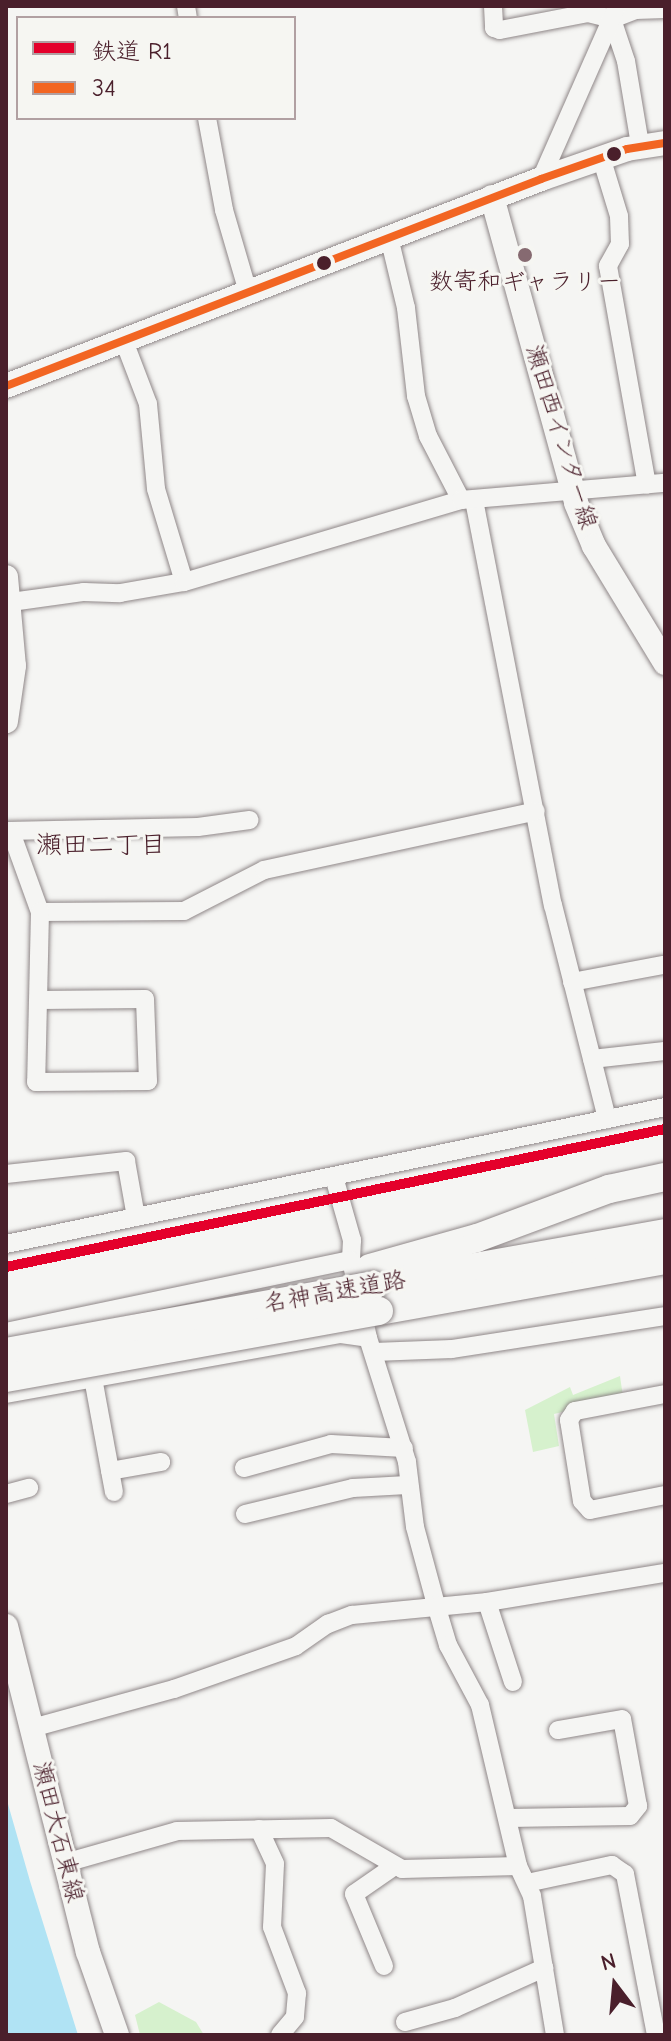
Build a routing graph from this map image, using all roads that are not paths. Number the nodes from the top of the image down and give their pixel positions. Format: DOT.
graph roads {
  1 [pos="493,6"];
  2 [pos="665,9"];
  3 [pos="614,12"];
  4 [pos="207,120"];
  5 [pos="665,143"];
  6 [pos="640,145"];
  7 [pos="601,157"];
  8 [pos="541,179"];
  9 [pos="492,197"];
  10 [pos="389,237"];
  11 [pos="248,292"];
  12 [pos="124,341"];
  13 [pos="6,386"];
  14 [pos="656,484"];
  15 [pos="573,493"];
  16 [pos="467,500"];
  17 [pos="6,577"];
  18 [pos="184,582"];
  19 [pos="11,602"];
  20 [pos="665,663"];
  21 [pos="6,719"];
  22 [pos="536,811"];
  23 [pos="250,820"];
  24 [pos="8,832"];
  25 [pos="40,912"];
  26 [pos="663,965"];
  27 [pos="572,982"];
  28 [pos="40,1000"];
  29 [pos="665,1051"];
  30 [pos="592,1059"];
  31 [pos="665,1107"];
  32 [pos="607,1119"];
  33 [pos="6,1174"];
  34 [pos="334,1177"];
  35 [pos="665,1177"];
  36 [pos="136,1217"];
  37 [pos="665,1233"];
  38 [pos="6,1244"];
  39 [pos="665,1260"];
  40 [pos="369,1281"];
  41 [pos="665,1316"];
  42 [pos="6,1332"];
  43 [pos="371,1345"];
  44 [pos="6,1352"];
  45 [pos="6,1378"];
  46 [pos="93,1378"];
  47 [pos="6,1394"];
  48 [pos="665,1394"];
  49 [pos="404,1448"];
  50 [pos="161,1462"];
  51 [pos="249,1463"];
  52 [pos="110,1471"];
  53 [pos="407,1485"];
  54 [pos="29,1488"];
  55 [pos="114,1492"];
  56 [pos="6,1494"];
  57 [pos="665,1495"];
  58 [pos="245,1514"];
  59 [pos="665,1573"];
  60 [pos="487,1602"];
  61 [pos="436,1605"];
  62 [pos="6,1626"];
  63 [pos="513,1682"];
  64 [pos="32,1728"];
  65 [pos="558,1730"];
  66 [pos="509,1818"];
  67 [pos="259,1829"];
  68 [pos="65,1863"];
  69 [pos="518,1866"];
  70 [pos="393,1867"];
  71 [pos="527,1883"];
  72 [pos="384,1966"];
  73 [pos="544,1968"];
  74 [pos="405,2022"];
  75 [pos="117,2035"];
  76 [pos="280,2035"];
  77 [pos="555,2035"];
  78 [pos="656,2035"];
  1 -- 3 [label="street"];
  2 -- 3 [label="street"];
  3 -- 6 [label="street"];
  3 -- 8 [label="street"];
  4 -- 11 [label="street"];
  5 -- 6 [label="main road"];
  6 -- 7 [label="main road"];
  7 -- 8 [label="main road"];
  7 -- 14 [label="street"];
  8 -- 9 [label="main road"];
  9 -- 10 [label="main road"];
  9 -- 15 [label="main road, 瀬田西インター線"];
  10 -- 11 [label="main road"];
  10 -- 16 [label="street"];
  11 -- 12 [label="main road"];
  12 -- 13 [label="main road"];
  12 -- 18 [label="street"];
  14 -- 15 [label="street"];
  15 -- 16 [label="street"];
  15 -- 20 [label="main road, 瀬田西インター線"];
  16 -- 18 [label="street"];
  16 -- 22 [label="street"];
  17 -- 19 [label="main road"];
  18 -- 19 [label="street"];
  19 -- 21 [label="main road"];
  22 -- 25 [label="street"];
  22 -- 27 [label="street"];
  23 -- 24 [label="street"];
  24 -- 25 [label="street"];
  25 -- 28 [label="street"];
  26 -- 27 [label="street"];
  27 -- 30 [label="street"];
  28 -- 28 [label="street"];
  29 -- 30 [label="street"];
  30 -- 32 [label="street"];
  31 -- 32 [label="street"];
  32 -- 34 [label="street"];
  33 -- 36 [label="street"];
  34 -- 36 [label="street"];
  34 -- 40 [label="street"];
  35 -- 40 [label="highway"];
  36 -- 38 [label="street"];
  37 -- 40 [label="highway, 名神高速道路"];
  39 -- 40 [label="highway, 名神高速道路"];
  40 -- 42 [label="street"];
  40 -- 43 [label="street"];
  40 -- 44 [label="highway, bridge"];
  40 -- 45 [label="highway, 名神高速道路, bridge"];
  41 -- 43 [label="street"];
  43 -- 46 [label="street"];
  43 -- 49 [label="street"];
  46 -- 47 [label="street"];
  46 -- 52 [label="street"];
  48 -- 57 [label="street"];
  49 -- 51 [label="street"];
  49 -- 53 [label="street"];
  50 -- 52 [label="street"];
  52 -- 55 [label="street"];
  53 -- 58 [label="street"];
  53 -- 61 [label="street"];
  54 -- 56 [label="street"];
  59 -- 60 [label="street"];
  60 -- 61 [label="street"];
  60 -- 63 [label="street"];
  61 -- 64 [label="street"];
  61 -- 66 [label="street"];
  62 -- 64 [label="main road, 瀬田大石東線"];
  64 -- 68 [label="main road, 瀬田大石東線"];
  65 -- 66 [label="street"];
  66 -- 69 [label="street"];
  67 -- 68 [label="street"];
  67 -- 70 [label="street"];
  67 -- 76 [label="street"];
  68 -- 75 [label="main road, 瀬田大石東線"];
  69 -- 70 [label="street"];
  69 -- 71 [label="street"];
  70 -- 72 [label="street"];
  71 -- 73 [label="street"];
  71 -- 78 [label="street"];
  73 -- 74 [label="street"];
  73 -- 77 [label="street"];
}
